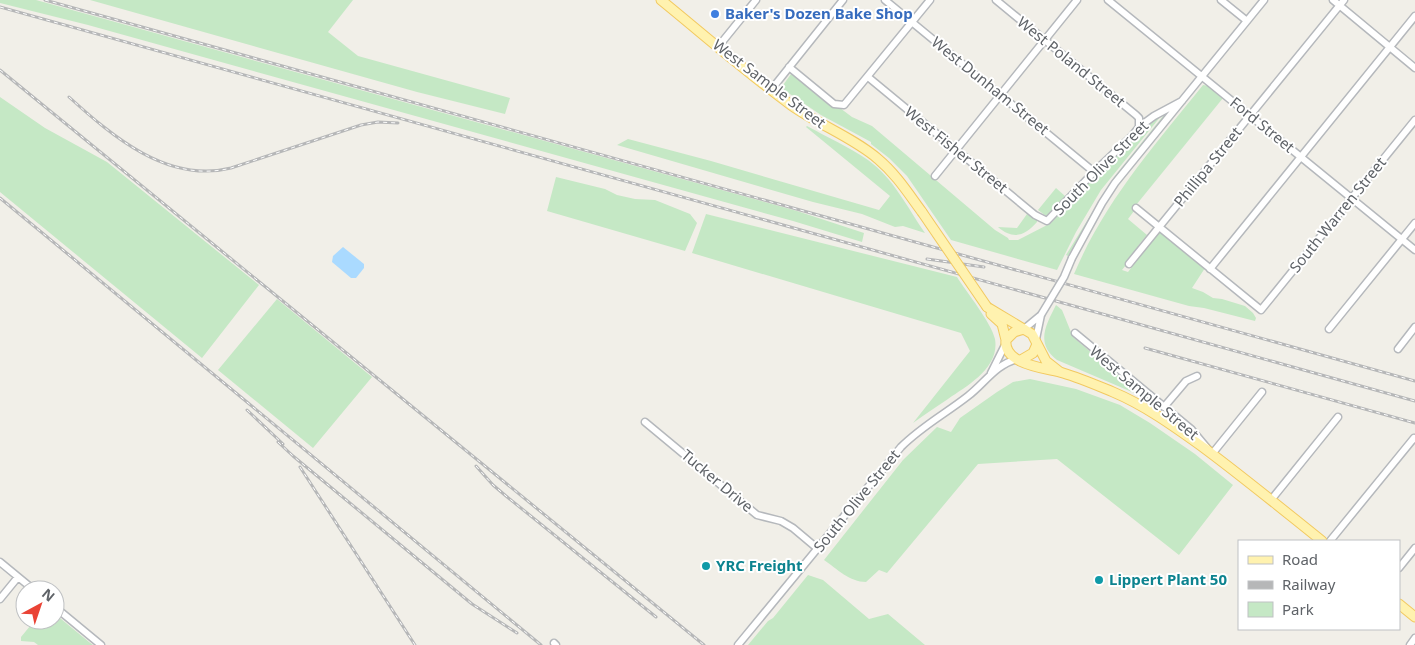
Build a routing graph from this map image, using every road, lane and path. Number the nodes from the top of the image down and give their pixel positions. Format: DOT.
graph roads {
  1 [pos="756,0"];
  2 [pos="843,0"];
  3 [pos="885,0"];
  4 [pos="930,0"];
  5 [pos="996,0"];
  6 [pos="1077,0"];
  7 [pos="1108,0"];
  8 [pos="1221,0"];
  9 [pos="1264,0"];
  10 [pos="1333,0"];
  11 [pos="666,1"];
  12 [pos="1342,3"];
  13 [pos="1415,16"];
  14 [pos="912,22"];
  15 [pos="1247,22"];
  16 [pos="1045,40"];
  17 [pos="718,47"];
  18 [pos="1390,47"];
  19 [pos="789,67"];
  20 [pos="1415,68"];
  21 [pos="868,77"];
  22 [pos="1202,77"];
  23 [pos="771,90"];
  24 [pos="1000,95"];
  25 [pos="1182,101"];
  26 [pos="1136,114"];
  27 [pos="1250,116"];
  28 [pos="1151,118"];
  29 [pos="1415,120"];
  30 [pos="1139,127"];
  31 [pos="956,150"];
  32 [pos="1301,157"];
  33 [pos="1094,172"];
  34 [pos="935,176"];
  35 [pos="1351,199"];
  36 [pos="1136,208"];
  37 [pos="1047,221"];
  38 [pos="1415,223"];
  39 [pos="1160,227"];
  40 [pos="1402,239"];
  41 [pos="1415,250"];
  42 [pos="1129,264"];
  43 [pos="1210,269"];
  44 [pos="988,307"];
  45 [pos="1040,315"];
  46 [pos="1415,327"];
  47 [pos="1024,329"];
  48 [pos="1329,329"];
  49 [pos="1075,333"];
  50 [pos="1036,341"];
  51 [pos="1006,342"];
  52 [pos="1398,349"];
  53 [pos="1019,360"];
  54 [pos="1061,372"];
  55 [pos="991,373"];
  56 [pos="1198,376"];
  57 [pos="1262,392"];
  58 [pos="1164,407"];
  59 [pos="1338,417"];
  60 [pos="645,422"];
  61 [pos="1414,438"];
  62 [pos="1212,454"];
  63 [pos="1272,500"];
  64 [pos="1321,540"];
  65 [pos="1331,540"];
  66 [pos="818,548"];
  67 [pos="1415,548"];
  68 [pos="0,562"];
  69 [pos="1400,567"];
  70 [pos="18,577"];
  71 [pos="22,580"];
  72 [pos="0,599"];
  73 [pos="1400,605"];
  74 [pos="65,615"];
  75 [pos="1415,617"];
  76 [pos="1415,638"];
  77 [pos="101,645"];
  78 [pos="738,645"];
  79 [pos="1410,645"];
  1 -- 17 [label="street"];
  2 -- 19 [label="street"];
  3 -- 14 [label="street, West Dunham Street"];
  4 -- 14 [label="street"];
  5 -- 16 [label="street, West Poland Street"];
  6 -- 16 [label="street"];
  7 -- 22 [label="street, Ford Street"];
  8 -- 15 [label="street"];
  9 -- 15 [label="street, South Olive Street"];
  10 -- 12 [label="street"];
  11 -- 17 [label="main road, West Sample Street"];
  12 -- 18 [label="street"];
  12 -- 27 [label="street, Phillipa Street"];
  13 -- 18 [label="street"];
  14 -- 21 [label="street"];
  14 -- 24 [label="street, West Dunham Street"];
  15 -- 22 [label="street, South Olive Street"];
  16 -- 24 [label="street"];
  16 -- 26 [label="street, West Poland Street"];
  17 -- 23 [label="main road, West Sample Street"];
  18 -- 20 [label="street"];
  18 -- 32 [label="street"];
  19 -- 21 [label="street"];
  19 -- 23 [label="street"];
  21 -- 31 [label="street, West Fisher Street"];
  22 -- 25 [label="street, South Olive Street"];
  22 -- 27 [label="street, Ford Street"];
  23 -- 44 [label="main road, West Sample Street, bridge"];
  24 -- 31 [label="street"];
  24 -- 33 [label="street, West Dunham Street"];
  25 -- 28 [label="street, South Olive Street"];
  25 -- 45 [label="street, South Olive Street, bridge"];
  26 -- 28 [label="street"];
  26 -- 30 [label="street, West Poland Street"];
  27 -- 32 [label="street, Ford Street"];
  27 -- 39 [label="street, Phillipa Street"];
  28 -- 30 [label="street, South Olive Street"];
  29 -- 35 [label="street, South Warren Street"];
  30 -- 33 [label="street, South Olive Street"];
  31 -- 34 [label="street"];
  31 -- 37 [label="street, West Fisher Street"];
  32 -- 35 [label="street, Ford Street"];
  32 -- 43 [label="street"];
  33 -- 37 [label="street, South Olive Street"];
  35 -- 40 [label="street, Ford Street"];
  35 -- 43 [label="street, South Warren Street"];
  36 -- 39 [label="street"];
  38 -- 40 [label="street"];
  39 -- 42 [label="street, Phillipa Street"];
  39 -- 43 [label="street"];
  40 -- 41 [label="street, Ford Street"];
  40 -- 48 [label="street"];
  44 -- 47 [label="main road, West Sample Street"];
  44 -- 51 [label="main road, West Sample Street"];
  45 -- 47 [label="street, South Olive Street"];
  45 -- 50 [label="street, South Olive Street"];
  46 -- 52 [label="street"];
  47 -- 50 [label="main road"];
  47 -- 51 [label="main road"];
  49 -- 58 [label="street, West Sample Street"];
  50 -- 53 [label="main road"];
  50 -- 54 [label="main road, West Sample Street"];
  51 -- 53 [label="main road"];
  51 -- 55 [label="street, South Olive Street"];
  53 -- 54 [label="main road, West Sample Street"];
  53 -- 55 [label="street, South Olive Street"];
  54 -- 62 [label="main road, West Sample Street"];
  55 -- 66 [label="street, South Olive Street"];
  56 -- 58 [label="street"];
  57 -- 62 [label="street"];
  58 -- 62 [label="street, West Sample Street"];
  59 -- 63 [label="street"];
  60 -- 66 [label="street, Tucker Drive"];
  61 -- 65 [label="street"];
  62 -- 63 [label="main road, West Sample Street"];
  63 -- 64 [label="main road, West Sample Street"];
  66 -- 78 [label="street, South Olive Street"];
  67 -- 69 [label="street"];
  68 -- 70 [label="street"];
  70 -- 71 [label="street"];
  70 -- 72 [label="street"];
  73 -- 75 [label="main road"];
  74 -- 77 [label="street"];
  76 -- 79 [label="street"];
}
